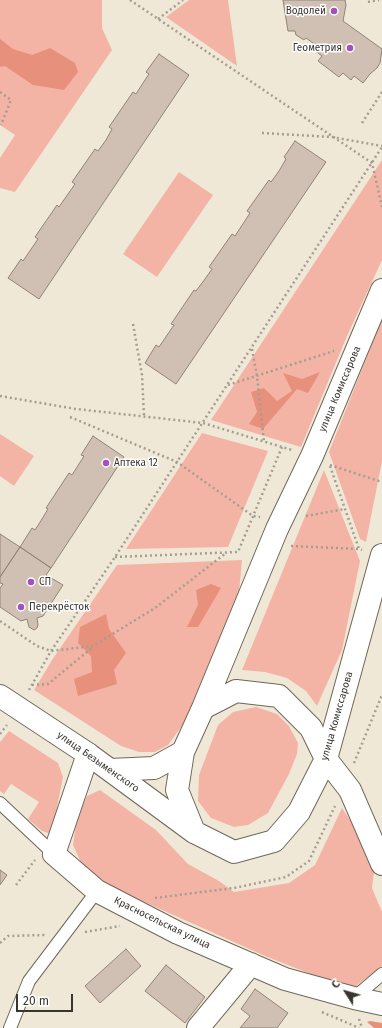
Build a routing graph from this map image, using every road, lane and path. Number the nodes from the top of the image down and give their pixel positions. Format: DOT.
graph roads {
  1 [pos="130,0"];
  2 [pos="182,0"];
  3 [pos="378,0"];
  4 [pos="368,2"];
  5 [pos="158,19"];
  6 [pos="0,92"];
  7 [pos="382,92"];
  8 [pos="362,123"];
  9 [pos="2,125"];
  10 [pos="262,133"];
  11 [pos="332,137"];
  12 [pos="382,147"];
  13 [pos="372,163"];
  14 [pos="382,207"];
  15 [pos="382,290"];
  16 [pos="133,324"];
  17 [pos="252,348"];
  18 [pos="357,348"];
  19 [pos="257,376"];
  20 [pos="228,385"];
  21 [pos="0,396"];
  22 [pos="144,416"];
  23 [pos="70,417"];
  24 [pos="203,423"];
  25 [pos="264,442"];
  26 [pos="282,447"];
  27 [pos="321,461"];
  28 [pos="177,462"];
  29 [pos="382,482"];
  30 [pos="345,509"];
  31 [pos="253,516"];
  32 [pos="280,522"];
  33 [pos="270,545"];
  34 [pos="359,549"];
  35 [pos="238,552"];
  36 [pos="226,553"];
  37 [pos="373,553"];
  38 [pos="115,557"];
  39 [pos="0,621"];
  40 [pos="93,646"];
  41 [pos="51,652"];
  42 [pos="32,685"];
  43 [pos="382,695"];
  44 [pos="0,696"];
  45 [pos="19,708"];
  46 [pos="203,708"];
  47 [pos="0,734"];
  48 [pos="183,752"];
  49 [pos="88,754"];
  50 [pos="326,759"];
  51 [pos="110,770"];
  52 [pos="346,784"];
  53 [pos="0,803"];
  54 [pos="194,832"];
  55 [pos="54,854"];
  56 [pos="382,864"];
  57 [pos="24,874"];
  58 [pos="16,886"];
  59 [pos="96,891"];
  60 [pos="154,898"];
  61 [pos="251,964"];
  62 [pos="382,974"];
  63 [pos="354,998"];
  64 [pos="382,1004"];
  65 [pos="10,1028"];
  66 [pos="198,1028"];
  1 -- 5 [label="path"];
  2 -- 5 [label="path"];
  3 -- 4 [label="path"];
  5 -- 11 [label="path"];
  6 -- 9 [label="path"];
  7 -- 8 [label="path"];
  10 -- 11 [label="path"];
  11 -- 12 [label="path"];
  11 -- 13 [label="path"];
  12 -- 13 [label="path"];
  13 -- 14 [label="path"];
  13 -- 17 [label="path"];
  15 -- 18 [label="main road, улица Комиссарова"];
  16 -- 22 [label="path"];
  17 -- 19 [label="path"];
  17 -- 20 [label="path"];
  18 -- 19 [label="path"];
  18 -- 27 [label="main road, улица Комиссарова"];
  19 -- 20 [label="path"];
  19 -- 25 [label="path"];
  20 -- 24 [label="path"];
  21 -- 22 [label="path"];
  22 -- 24 [label="path"];
  23 -- 28 [label="path"];
  24 -- 25 [label="path"];
  24 -- 28 [label="path"];
  25 -- 26 [label="path"];
  26 -- 27 [label="path"];
  26 -- 31 [label="path"];
  27 -- 29 [label="path"];
  27 -- 30 [label="path"];
  27 -- 32 [label="main road, улица Комиссарова"];
  28 -- 31 [label="path"];
  28 -- 38 [label="path"];
  30 -- 32 [label="path"];
  30 -- 34 [label="path"];
  31 -- 32 [label="path"];
  31 -- 35 [label="path"];
  32 -- 33 [label="main road, улица Комиссарова"];
  33 -- 34 [label="path"];
  33 -- 35 [label="path"];
  33 -- 46 [label="main road, улица Комиссарова"];
  34 -- 37 [label="path"];
  35 -- 36 [label="path"];
  36 -- 38 [label="path"];
  36 -- 40 [label="path"];
  37 -- 50 [label="main road, улица Комиссарова"];
  38 -- 41 [label="path"];
  39 -- 41 [label="path"];
  40 -- 41 [label="path"];
  40 -- 42 [label="path"];
  41 -- 42 [label="path"];
  42 -- 45 [label="path"];
  43 -- 52 [label="path"];
  44 -- 45 [label="main road, улица Безыменского"];
  45 -- 47 [label="path"];
  45 -- 49 [label="main road, улица Безыменского"];
  46 -- 48 [label="main road, улица Комиссарова"];
  46 -- 50 [label="main road"];
  48 -- 51 [label="main road"];
  48 -- 54 [label="main road"];
  49 -- 51 [label="main road, улица Безыменского"];
  49 -- 55 [label="main road"];
  50 -- 52 [label="main road"];
  50 -- 54 [label="main road, улица Комиссарова"];
  51 -- 54 [label="main road, улица Безыменского"];
  52 -- 56 [label="main road"];
  52 -- 60 [label="path"];
  53 -- 55 [label="lane"];
  55 -- 59 [label="main road, Красносельская улица"];
  57 -- 58 [label="path"];
  59 -- 61 [label="main road, Красносельская улица"];
  59 -- 65 [label="lane"];
  61 -- 63 [label="main road, Красносельская улица"];
  61 -- 66 [label="main road"];
  62 -- 63 [label="lane"];
  63 -- 64 [label="main road, Красносельская улица"];
}
